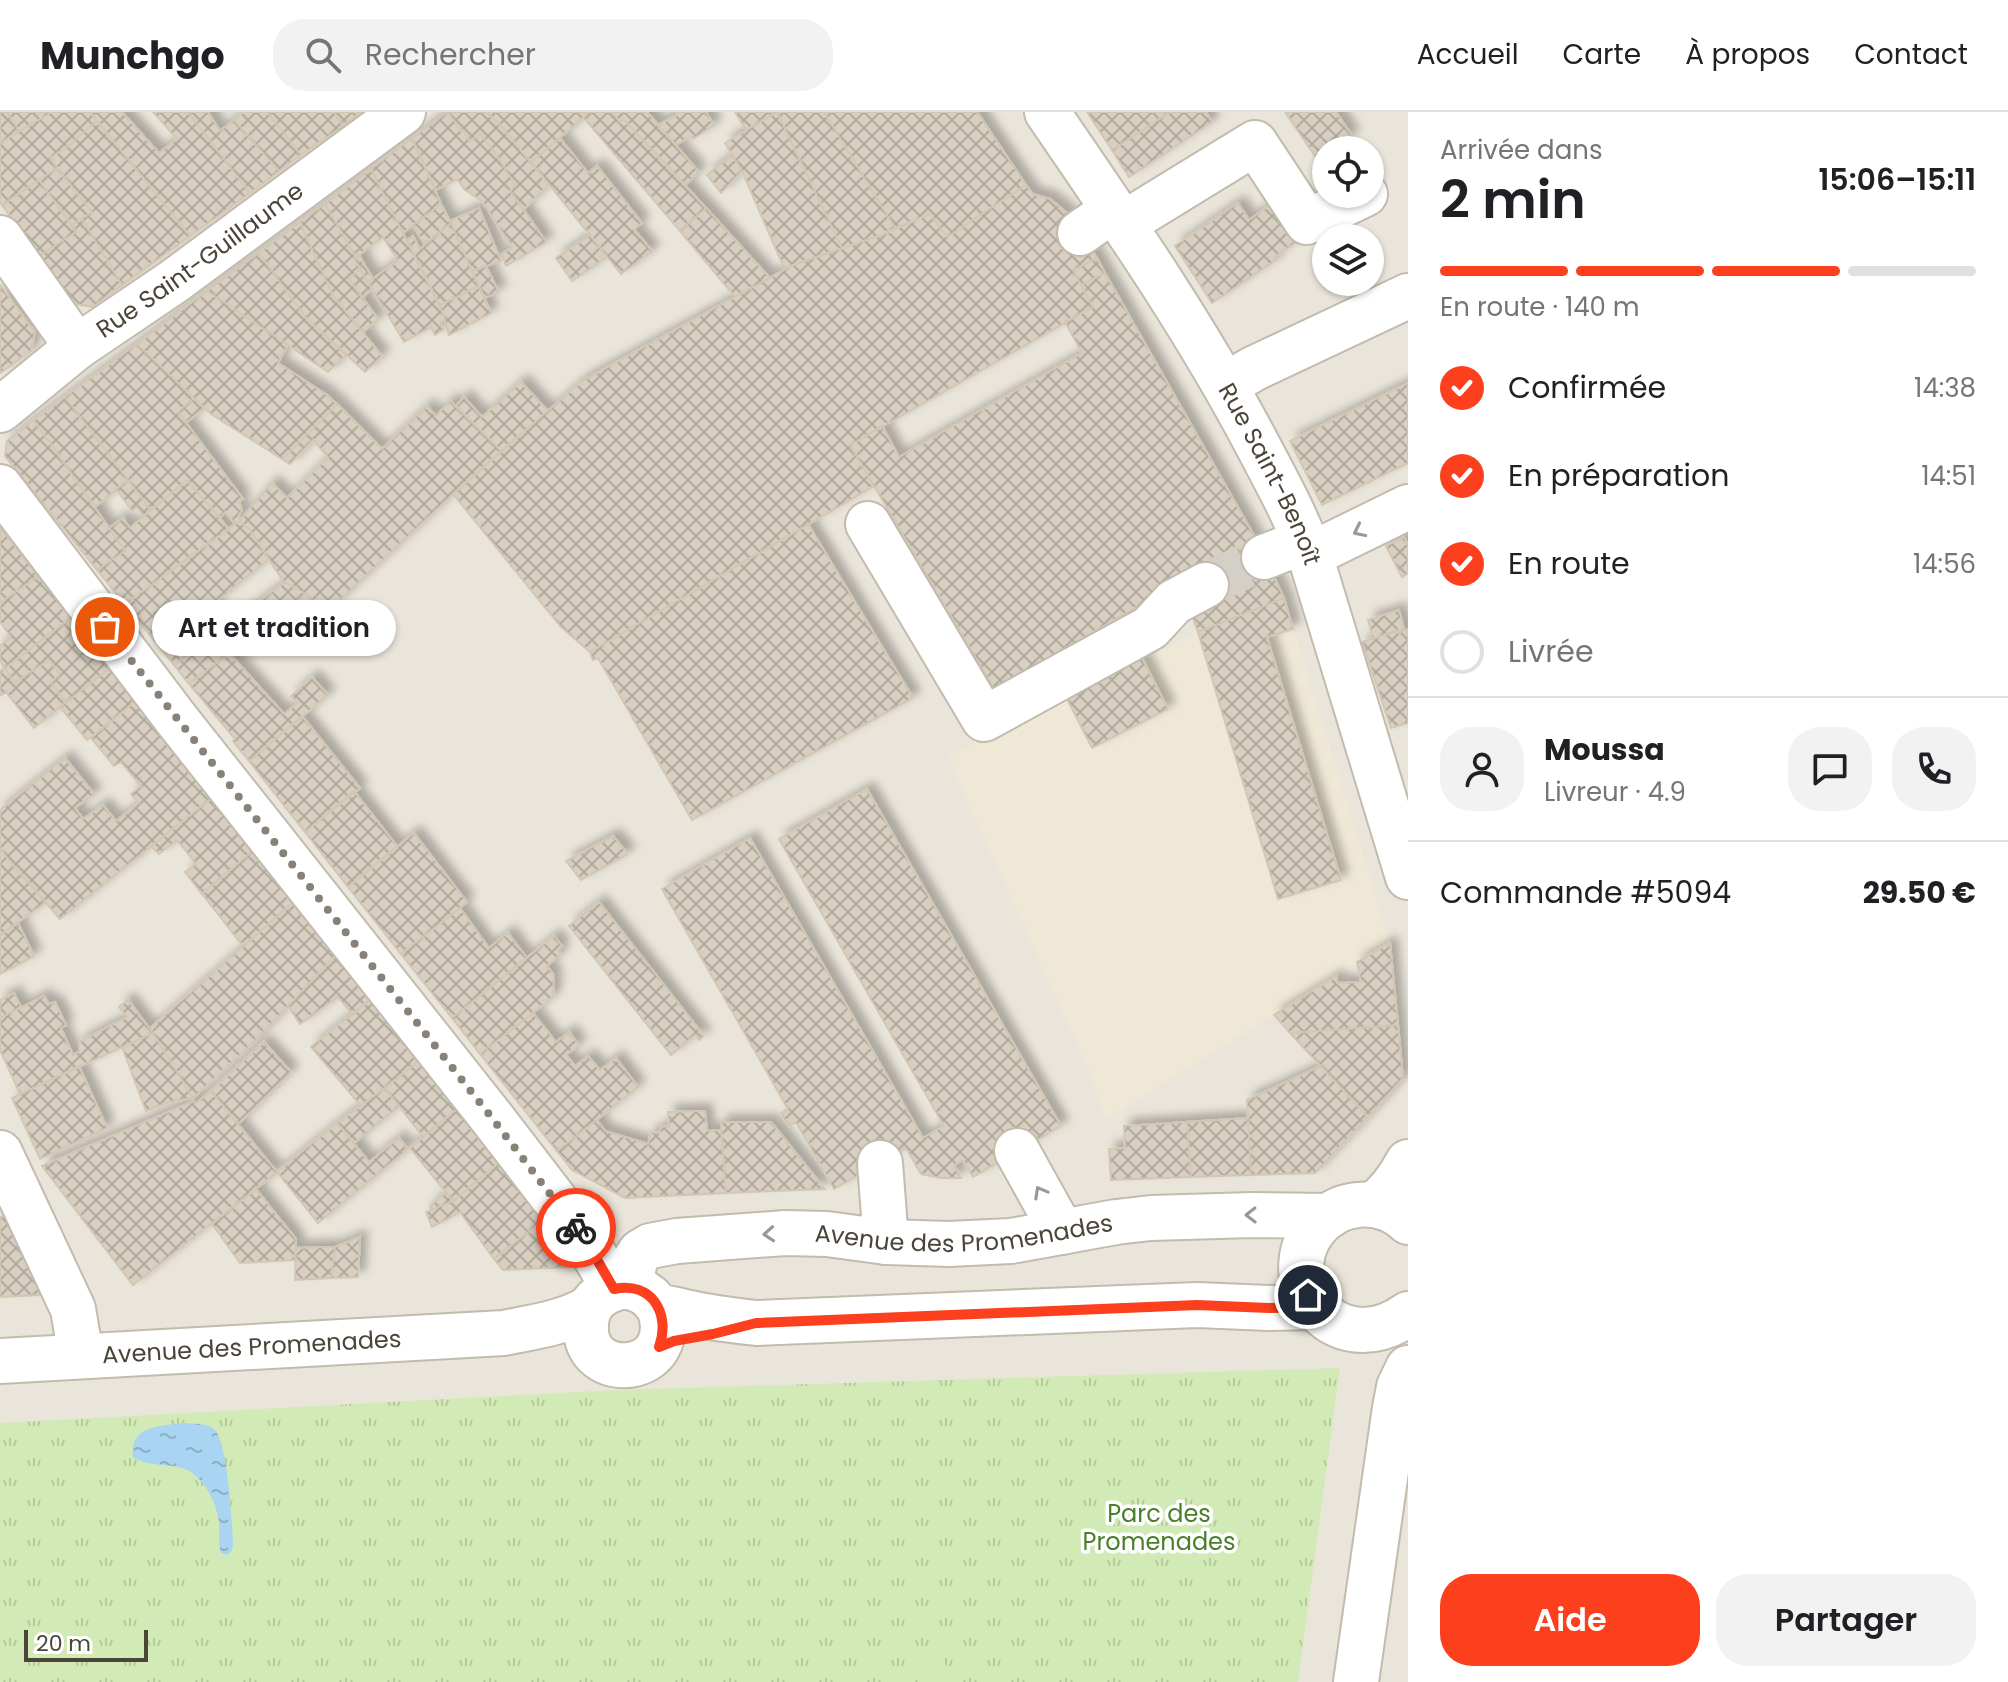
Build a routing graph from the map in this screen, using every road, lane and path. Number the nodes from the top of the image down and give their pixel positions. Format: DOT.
graph roads {
  1 [pos="403,112"];
  2 [pos="1047,112"];
  3 [pos="1336,208"];
  4 [pos="1105,222"];
  5 [pos="0,238"];
  6 [pos="1408,296"];
  7 [pos="77,347"];
  8 [pos="1226,385"];
  9 [pos="0,410"];
  10 [pos="0,487"];
  11 [pos="1408,507"];
  12 [pos="868,524"];
  13 [pos="1307,548"];
  14 [pos="1264,557"];
  15 [pos="1206,585"];
  16 [pos="1408,877"];
  17 [pos="1017,1151"];
  18 [pos="0,1153"];
  19 [pos="1408,1162"];
  20 [pos="880,1163"];
  21 [pos="1390,1213"];
  22 [pos="1329,1216"];
  23 [pos="1062,1232"];
  24 [pos="886,1242"];
  25 [pos="1308,1288"];
  26 [pos="624,1314"];
  27 [pos="1408,1316"];
  28 [pos="1357,1331"];
  29 [pos="81,1356"];
  30 [pos="0,1361"];
  31 [pos="1405,1381"];
  32 [pos="1356,1682"];
  1 -- 7 [label="street, Rue Saint-Guillaume"];
  2 -- 4 [label="street, Rue Saint-Benoît"];
  3 -- 4 [label="street"];
  4 -- 8 [label="street, Rue Saint-Benoît"];
  5 -- 7 [label="street"];
  6 -- 8 [label="street"];
  7 -- 9 [label="street, Rue Saint-Guillaume"];
  8 -- 13 [label="street, Rue Saint-Benoît"];
  10 -- 26 [label="street"];
  11 -- 13 [label="street, one-way"];
  12 -- 15 [label="street"];
  13 -- 14 [label="street"];
  13 -- 16 [label="street, Rue Saint-Benoît"];
  23 -- 17 [label="street, one-way"];
  18 -- 29 [label="street"];
  19 -- 21 [label="street"];
  20 -- 24 [label="street"];
  21 -- 22 [label="street, Avenue des Promenades"];
  22 -- 23 [label="street, Avenue des Promenades, one-way"];
  22 -- 25 [label="street"];
  23 -- 24 [label="street, Avenue des Promenades"];
  24 -- 26 [label="street, Avenue des Promenades, one-way"];
  25 -- 26 [label="street"];
  25 -- 28 [label="street"];
  26 -- 29 [label="street, Avenue des Promenades"];
  27 -- 28 [label="street"];
  28 -- 31 [label="street"];
  29 -- 30 [label="street, Avenue des Promenades"];
  31 -- 32 [label="street"];
}
